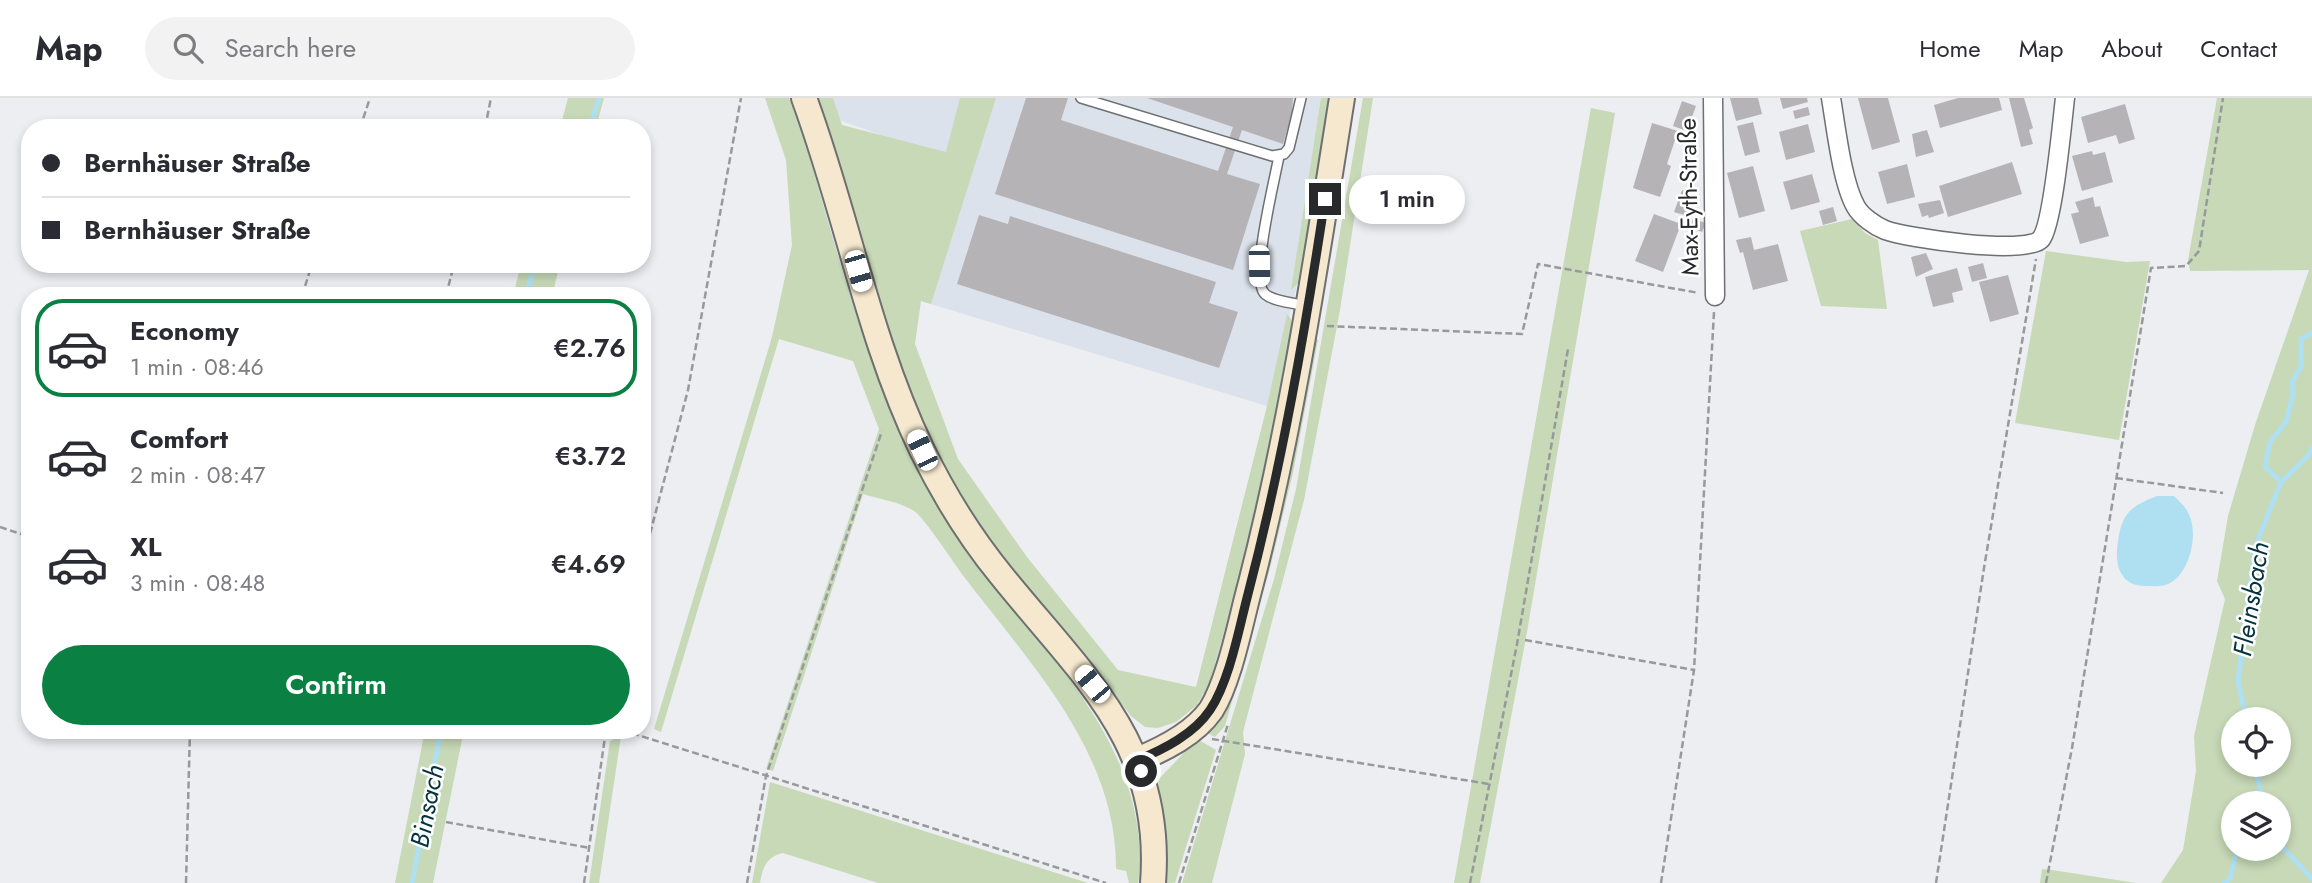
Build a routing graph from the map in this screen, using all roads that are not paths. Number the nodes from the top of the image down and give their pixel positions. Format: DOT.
graph roads {
  1 [pos="804,98"];
  2 [pos="1081,98"];
  3 [pos="1301,98"];
  4 [pos="1342,98"];
  5 [pos="1713,98"];
  6 [pos="1831,98"];
  7 [pos="2066,98"];
  8 [pos="1279,156"];
  9 [pos="1714,296"];
  10 [pos="1308,306"];
  11 [pos="1138,760"];
  12 [pos="1153,883"];
  1 -- 11 [label="main road"];
  2 -- 8 [label="lane"];
  3 -- 8 [label="lane"];
  4 -- 10 [label="main road"];
  5 -- 9 [label="street, Max-Eyth-Straße"];
  6 -- 7 [label="street"];
  8 -- 10 [label="lane"];
  10 -- 11 [label="main road"];
  11 -- 12 [label="main road"];
}
